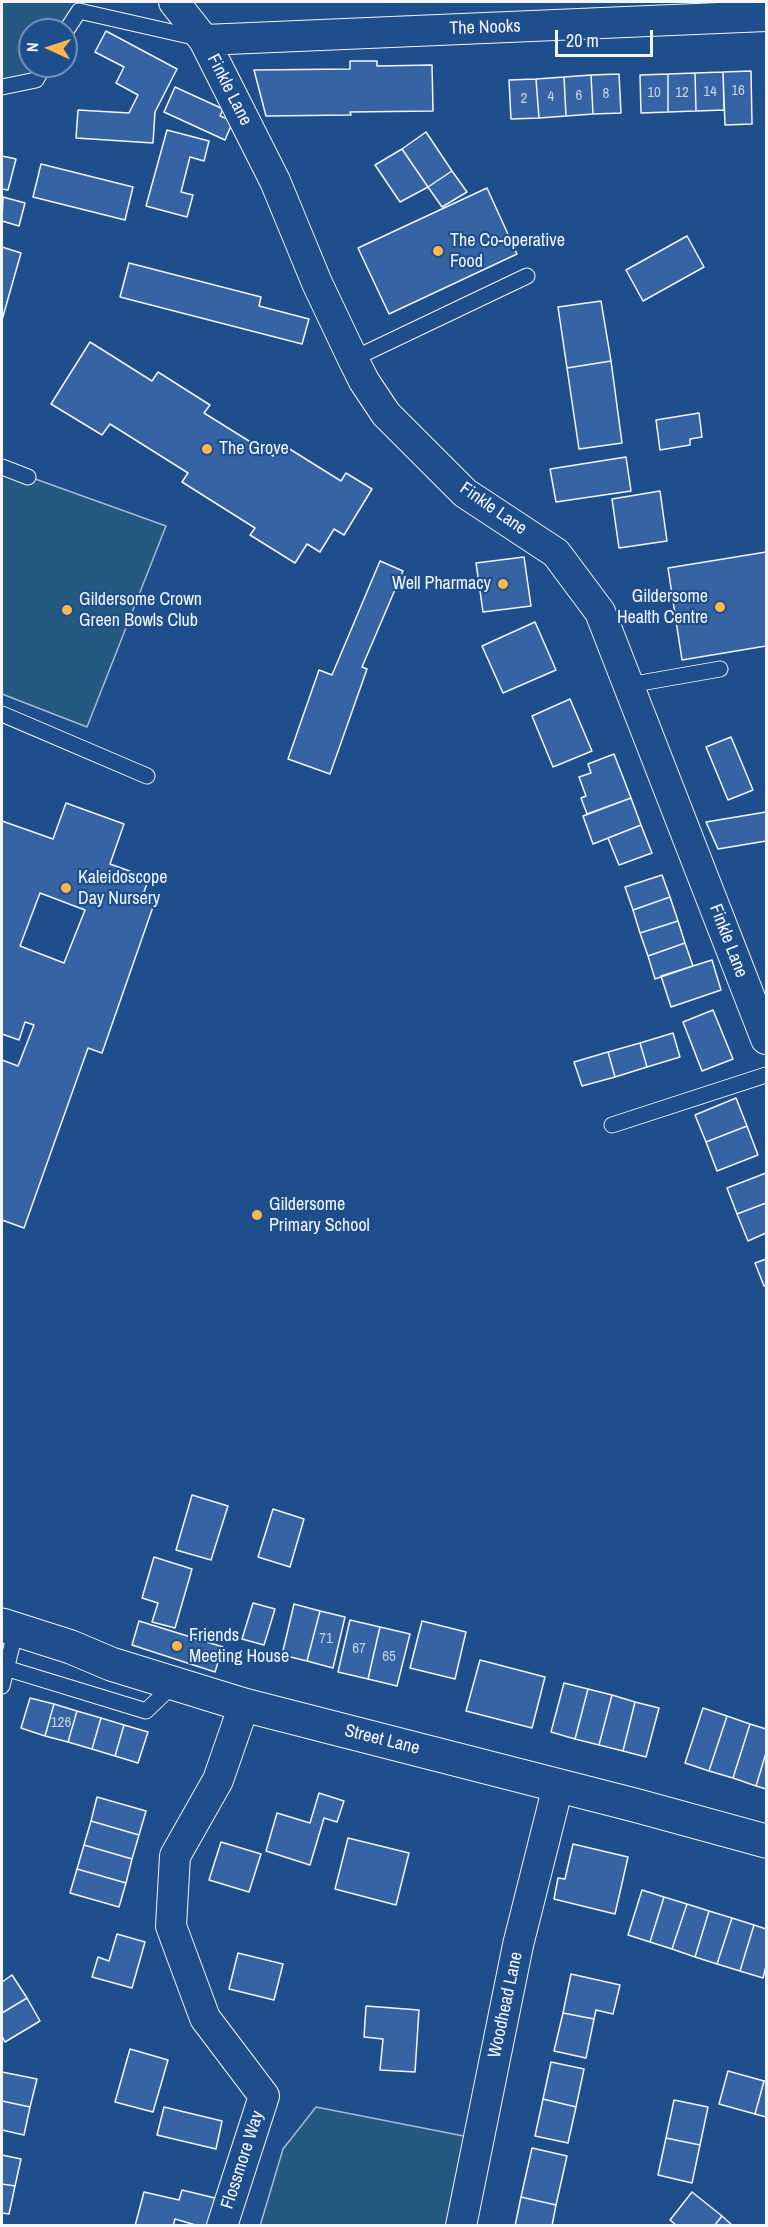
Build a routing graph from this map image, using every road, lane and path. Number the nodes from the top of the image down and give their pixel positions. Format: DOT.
graph roads {
  1 [pos="174,2"];
  2 [pos="81,6"];
  3 [pos="766,16"];
  4 [pos="204,40"];
  5 [pos="37,78"];
  6 [pos="2,87"];
  7 [pos="527,276"];
  8 [pos="353,359"];
  9 [pos="2,467"];
  10 [pos="27,477"];
  11 [pos="720,669"];
  12 [pos="629,685"];
  13 [pos="2,714"];
  14 [pos="147,776"];
  15 [pos="766,1039"];
  16 [pos="766,1075"];
  17 [pos="612,1125"];
  18 [pos="9,1627"];
  19 [pos="4,1668"];
  20 [pos="175,1683"];
  21 [pos="2,1686"];
  22 [pos="244,1704"];
  23 [pos="558,1786"];
  24 [pos="766,1841"];
  25 [pos="222,2226"];
  26 [pos="461,2226"];
  1 -- 4 [label="street, Finkle Lane"];
  2 -- 4 [label="lane"];
  3 -- 4 [label="street, The Nooks"];
  4 -- 8 [label="street, Finkle Lane"];
  5 -- 6 [label="lane"];
  7 -- 8 [label="lane"];
  8 -- 12 [label="street, Finkle Lane"];
  9 -- 10 [label="lane"];
  11 -- 12 [label="lane"];
  12 -- 15 [label="street, Finkle Lane"];
  13 -- 14 [label="lane"];
  16 -- 17 [label="lane"];
  18 -- 19 [label="lane"];
  18 -- 20 [label="street, Street Lane"];
  19 -- 20 [label="lane"];
  19 -- 21 [label="lane"];
  20 -- 22 [label="street, Street Lane"];
  22 -- 23 [label="street, Street Lane"];
  22 -- 25 [label="street, Flossmore Way"];
  23 -- 24 [label="street, Street Lane"];
  23 -- 26 [label="street, Woodhead Lane"];
}
